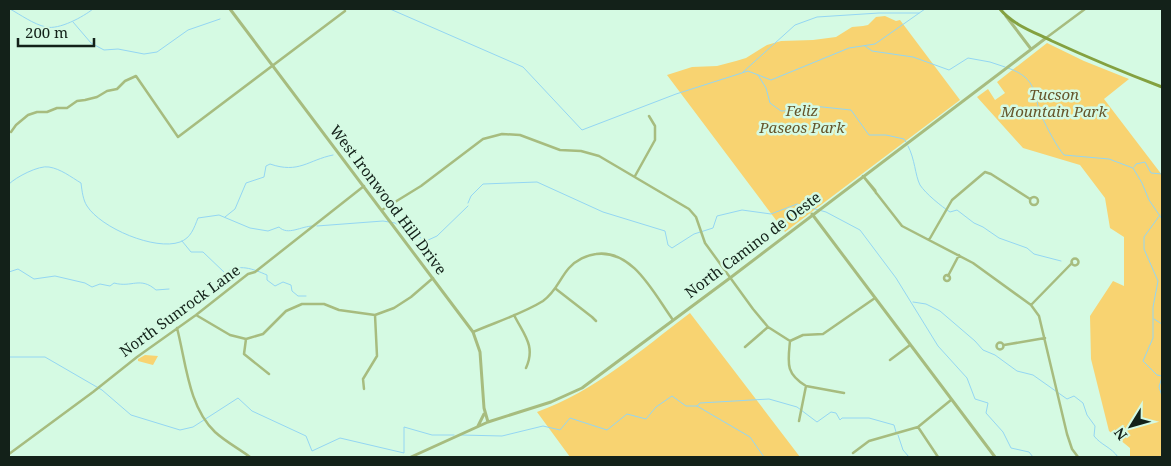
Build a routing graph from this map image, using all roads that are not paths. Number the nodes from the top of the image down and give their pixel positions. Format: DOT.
graph roads {
  1 [pos="230,9"];
  2 [pos="1000,9"];
  3 [pos="1085,9"];
  4 [pos="345,12"];
  5 [pos="1004,14"];
  6 [pos="1046,38"];
  7 [pos="1031,49"];
  8 [pos="272,65"];
  9 [pos="1162,87"];
  10 [pos="650,116"];
  11 [pos="12,132"];
  12 [pos="634,176"];
  13 [pos="863,176"];
  14 [pos="364,186"];
  15 [pos="1030,199"];
  16 [pos="382,210"];
  17 [pos="812,214"];
  18 [pos="929,240"];
  19 [pos="959,255"];
  20 [pos="1072,263"];
  21 [pos="948,276"];
  22 [pos="433,278"];
  23 [pos="730,278"];
  24 [pos="556,290"];
  25 [pos="875,298"];
  26 [pos="1031,305"];
  27 [pos="196,315"];
  28 [pos="375,315"];
  29 [pos="514,315"];
  30 [pos="673,320"];
  31 [pos="596,322"];
  32 [pos="768,327"];
  33 [pos="177,328"];
  34 [pos="473,332"];
  35 [pos="1045,338"];
  36 [pos="246,339"];
  37 [pos="790,341"];
  38 [pos="910,345"];
  39 [pos="1004,345"];
  40 [pos="746,347"];
  41 [pos="890,360"];
  42 [pos="526,368"];
  43 [pos="269,374"];
  44 [pos="806,386"];
  45 [pos="364,389"];
  46 [pos="844,393"];
  47 [pos="951,400"];
  48 [pos="485,411"];
  49 [pos="799,421"];
  50 [pos="488,422"];
  51 [pos="918,426"];
  52 [pos="476,428"];
  53 [pos="852,453"];
  54 [pos="9,454"];
  55 [pos="250,457"];
  56 [pos="411,457"];
  57 [pos="938,457"];
  58 [pos="995,457"];
  59 [pos="1078,457"];
  1 -- 8 [label="street, West Ironwood Hill Drive"];
  2 -- 5 [label="main road"];
  3 -- 6 [label="street, North Camino de Oeste"];
  4 -- 8 [label="street"];
  5 -- 6 [label="main road"];
  5 -- 7 [label="street"];
  6 -- 7 [label="street, North Camino de Oeste"];
  6 -- 9 [label="main road"];
  7 -- 13 [label="street, North Camino de Oeste"];
  8 -- 11 [label="street"];
  8 -- 14 [label="street, West Ironwood Hill Drive"];
  10 -- 12 [label="street"];
  12 -- 16 [label="street"];
  12 -- 23 [label="street"];
  13 -- 17 [label="street, North Camino de Oeste"];
  13 -- 18 [label="street"];
  14 -- 16 [label="street, West Ironwood Hill Drive"];
  14 -- 27 [label="street, North Sunrock Lane"];
  15 -- 18 [label="street"];
  16 -- 22 [label="street, West Ironwood Hill Drive"];
  17 -- 23 [label="street, North Camino de Oeste"];
  17 -- 25 [label="street"];
  18 -- 19 [label="street"];
  19 -- 21 [label="street"];
  19 -- 26 [label="street"];
  20 -- 26 [label="street"];
  22 -- 28 [label="street"];
  22 -- 34 [label="street, West Ironwood Hill Drive"];
  23 -- 30 [label="street, North Camino de Oeste"];
  23 -- 32 [label="street"];
  24 -- 29 [label="street"];
  24 -- 30 [label="street"];
  24 -- 31 [label="street"];
  25 -- 37 [label="street"];
  25 -- 38 [label="street"];
  26 -- 35 [label="street"];
  27 -- 33 [label="street, North Sunrock Lane"];
  27 -- 36 [label="street"];
  28 -- 36 [label="street"];
  28 -- 45 [label="street"];
  29 -- 34 [label="street"];
  29 -- 42 [label="street"];
  30 -- 50 [label="street, North Camino de Oeste"];
  32 -- 37 [label="street"];
  32 -- 40 [label="street"];
  33 -- 54 [label="street, North Sunrock Lane"];
  33 -- 55 [label="street"];
  34 -- 48 [label="street, West Ironwood Hill Drive"];
  35 -- 39 [label="street"];
  35 -- 59 [label="street"];
  36 -- 43 [label="street"];
  37 -- 44 [label="street"];
  38 -- 41 [label="street"];
  38 -- 47 [label="street"];
  44 -- 46 [label="street"];
  44 -- 49 [label="street"];
  47 -- 51 [label="street"];
  47 -- 58 [label="street"];
  48 -- 50 [label="street, West Ironwood Hill Drive"];
  48 -- 52 [label="street"];
  50 -- 52 [label="street, North Camino de Oeste"];
  51 -- 53 [label="street"];
  51 -- 57 [label="street"];
  52 -- 56 [label="street, North Camino de Oeste"];
}
